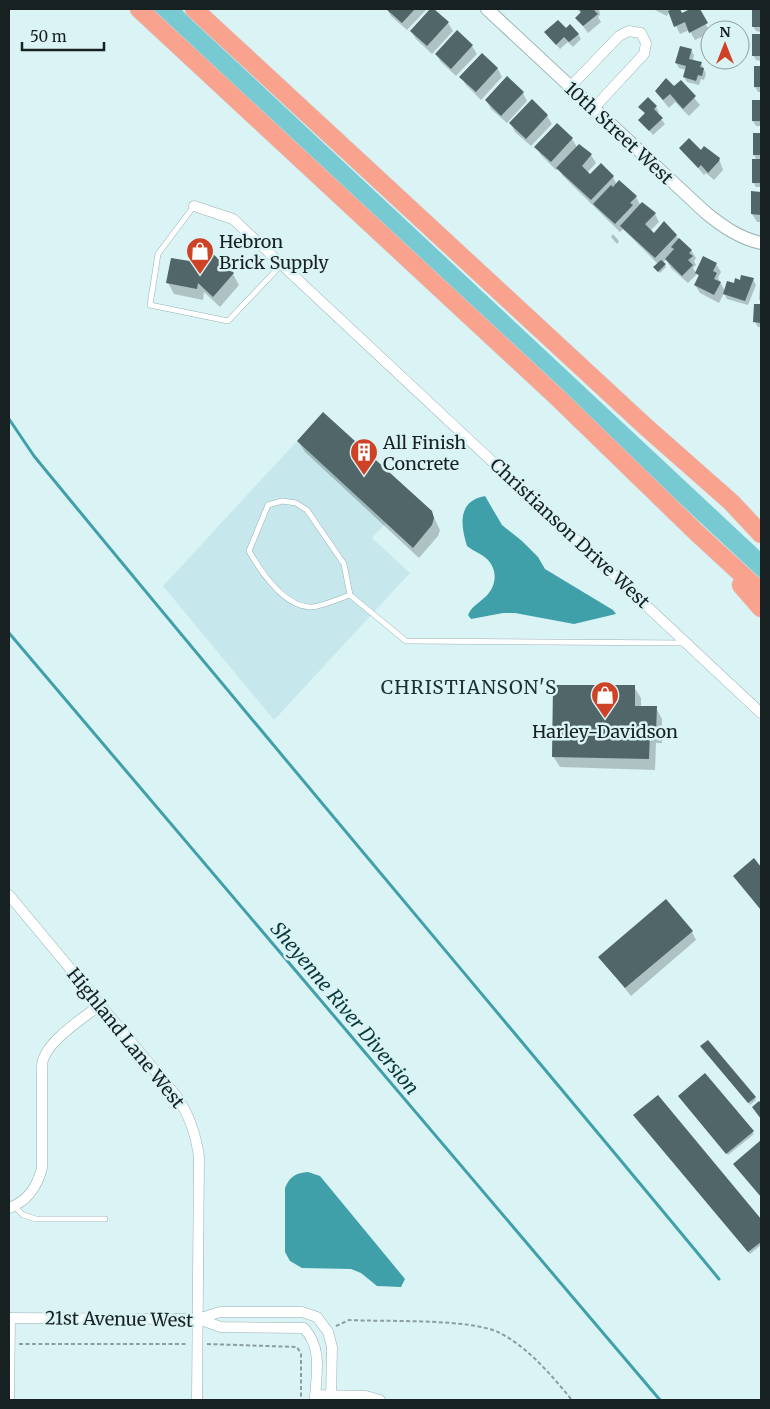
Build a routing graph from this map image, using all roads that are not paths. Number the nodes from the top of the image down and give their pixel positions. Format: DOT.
graph roads {
  1 [pos="139,9"];
  2 [pos="194,9"];
  3 [pos="487,9"];
  4 [pos="570,88"];
  5 [pos="593,109"];
  6 [pos="194,206"];
  7 [pos="761,243"];
  8 [pos="282,264"];
  9 [pos="755,524"];
  10 [pos="697,533"];
  11 [pos="761,534"];
  12 [pos="761,592"];
  13 [pos="350,594"];
  14 [pos="761,608"];
  15 [pos="688,643"];
  16 [pos="761,713"];
  17 [pos="9,895"];
  18 [pos="100,1004"];
  19 [pos="11,1207"];
  20 [pos="105,1219"];
  21 [pos="9,1318"];
  22 [pos="198,1319"];
  23 [pos="10,1344"];
  24 [pos="315,1398"];
  25 [pos="331,1398"];
  26 [pos="10,1400"];
  27 [pos="197,1400"];
  28 [pos="380,1400"];
  1 -- 10 [label="highway"];
  2 -- 9 [label="highway"];
  3 -- 4 [label="street, 10th Street West"];
  4 -- 5 [label="street, 10th Street West"];
  4 -- 5 [label="street"];
  5 -- 7 [label="street, 10th Street West"];
  6 -- 8 [label="street, Christianson Drive West"];
  6 -- 8 [label="lane"];
  8 -- 15 [label="street, Christianson Drive West"];
  9 -- 11 [label="highway"];
  10 -- 12 [label="highway"];
  10 -- 14 [label="highway"];
  13 -- 13 [label="lane"];
  13 -- 15 [label="lane"];
  15 -- 16 [label="street, Christianson Drive West"];
  17 -- 18 [label="street, Highland Lane West"];
  18 -- 19 [label="street"];
  18 -- 22 [label="street, Highland Lane West"];
  19 -- 20 [label="lane"];
  21 -- 22 [label="street, 21st Avenue West"];
  21 -- 23 [label="street"];
  22 -- 24 [label="street, 21st Avenue West"];
  22 -- 25 [label="street"];
  22 -- 27 [label="street"];
  23 -- 26 [label="street"];
  24 -- 25 [label="street"];
  25 -- 28 [label="street"];
}
